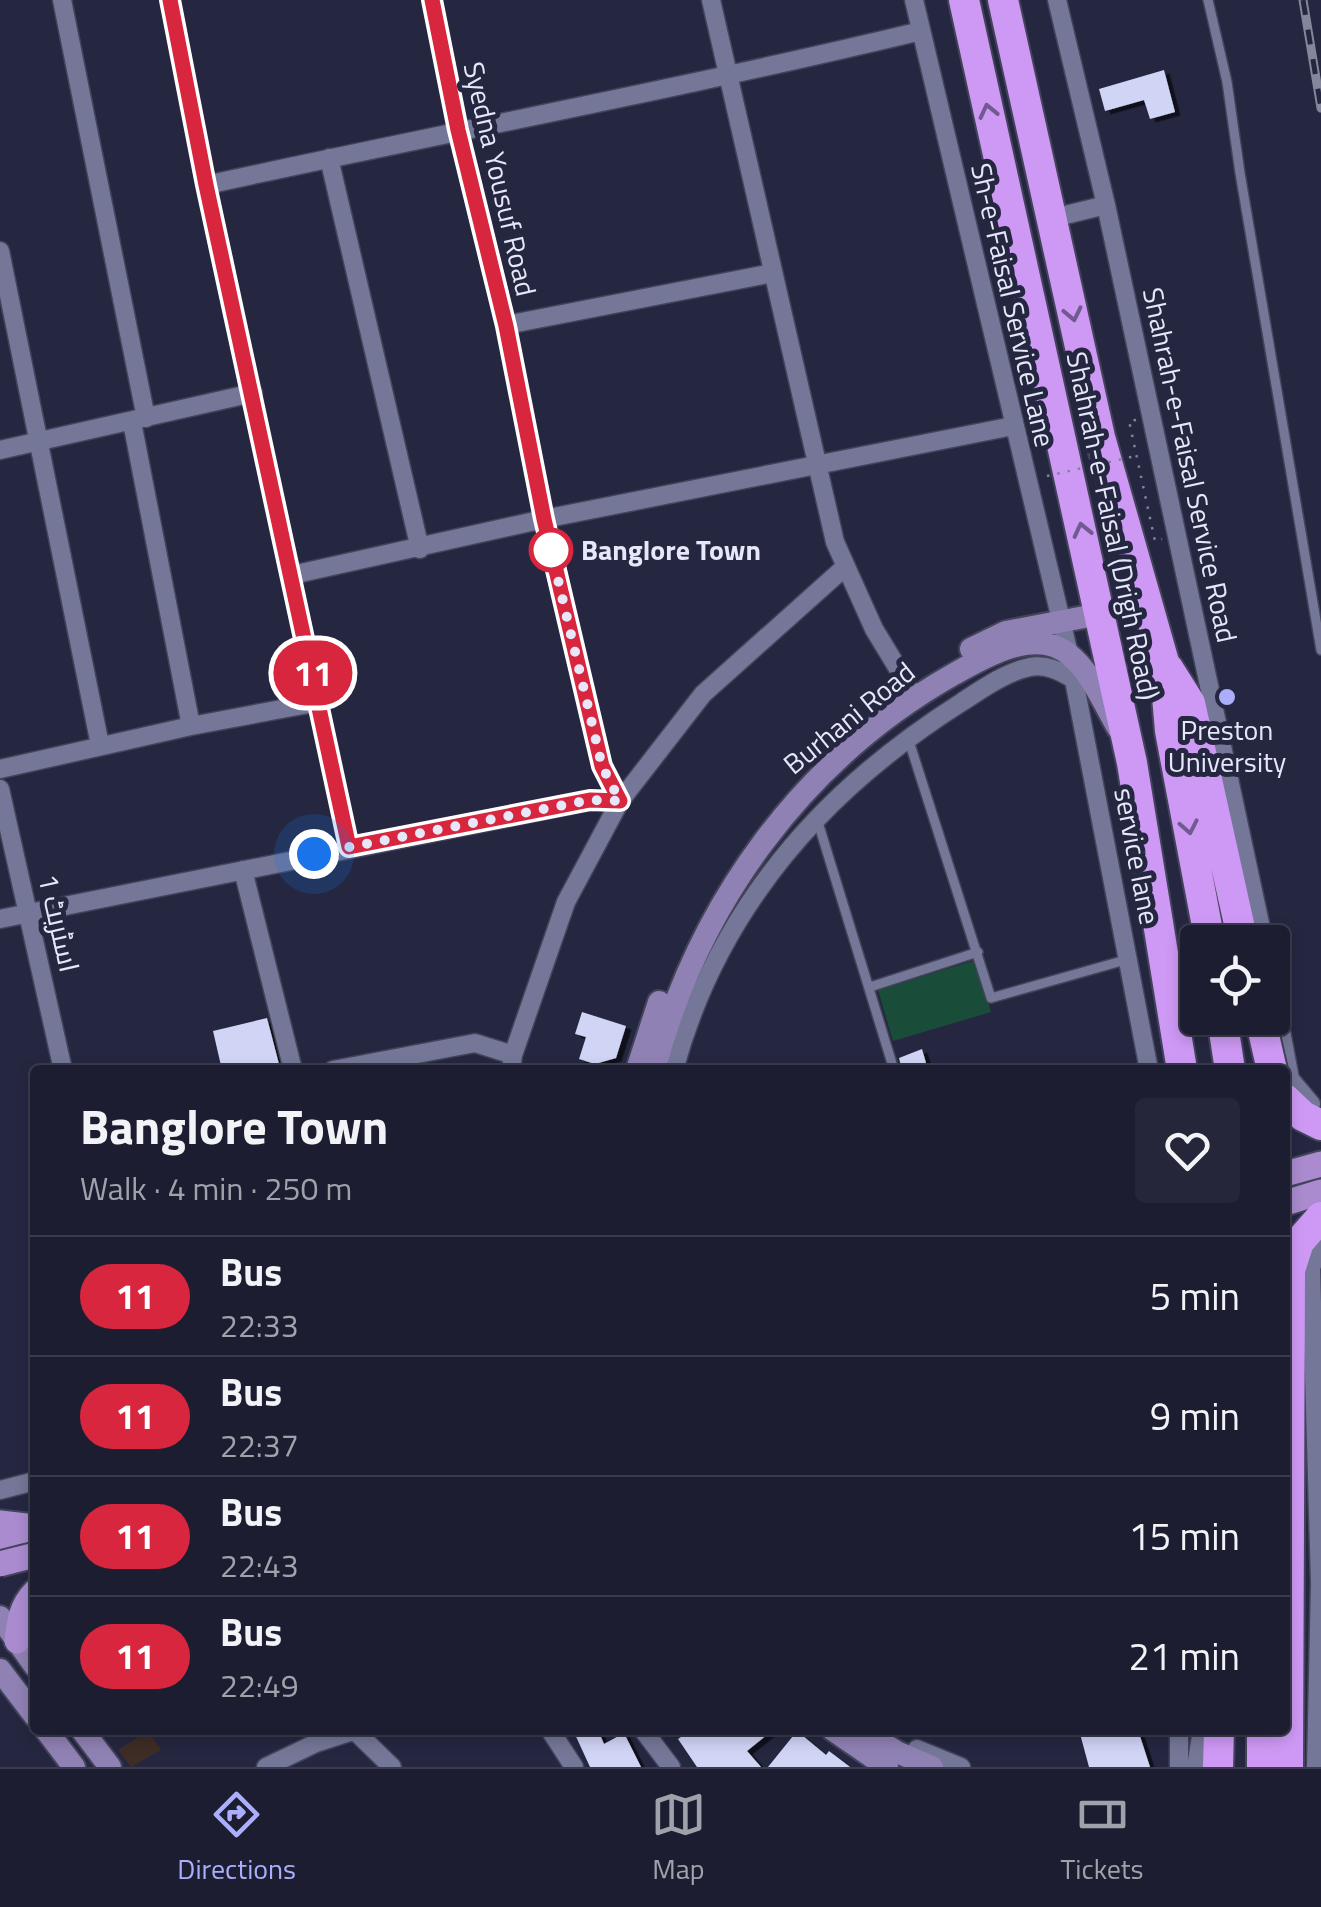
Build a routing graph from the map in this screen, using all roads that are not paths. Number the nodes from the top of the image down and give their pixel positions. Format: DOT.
graph roads {
  1 [pos="62,0"];
  2 [pos="170,0"];
  3 [pos="432,0"];
  4 [pos="711,0"];
  5 [pos="914,0"];
  6 [pos="964,0"];
  7 [pos="1003,0"];
  8 [pos="1057,0"];
  9 [pos="1208,0"];
  10 [pos="921,31"];
  11 [pos="728,78"];
  12 [pos="458,130"];
  13 [pos="329,158"];
  14 [pos="206,185"];
  15 [pos="1106,206"];
  16 [pos="1053,218"];
  17 [pos="0,251"];
  18 [pos="773,273"];
  19 [pos="506,326"];
  20 [pos="253,393"];
  21 [pos="139,420"];
  22 [pos="1013,426"];
  23 [pos="40,442"];
  24 [pos="0,450"];
  25 [pos="816,467"];
  26 [pos="544,519"];
  27 [pos="420,548"];
  28 [pos="845,567"];
  29 [pos="292,575"];
  30 [pos="1100,614"];
  31 [pos="1059,622"];
  32 [pos="1321,650"];
  33 [pos="1069,654"];
  34 [pos="1164,662"];
  35 [pos="1072,679"];
  36 [pos="908,685"];
  37 [pos="319,702"];
  38 [pos="191,726"];
  39 [pos="908,738"];
  40 [pos="1128,744"];
  41 [pos="100,745"];
  42 [pos="0,769"];
  43 [pos="0,789"];
  44 [pos="620,801"];
  45 [pos="817,818"];
  46 [pos="349,847"];
  47 [pos="243,870"];
  48 [pos="29,914"];
  49 [pos="0,919"];
  50 [pos="1207,925"];
  51 [pos="1239,925"];
  52 [pos="1260,925"];
  53 [pos="978,952"];
  54 [pos="1129,959"];
  55 [pos="870,987"];
  56 [pos="1225,1035"];
  57 [pos="1264,1035"];
  58 [pos="1282,1035"];
  59 [pos="512,1062"];
  60 [pos="62,1065"];
  61 [pos="292,1065"];
  62 [pos="358,1065"];
  63 [pos="639,1065"];
  64 [pos="655,1065"];
  65 [pos="676,1065"];
  66 [pos="893,1065"];
  67 [pos="1148,1065"];
  68 [pos="1181,1065"];
  69 [pos="1229,1065"];
  70 [pos="1271,1065"];
  71 [pos="1287,1065"];
  72 [pos="1290,1079"];
  73 [pos="1290,1104"];
  74 [pos="1321,1109"];
  75 [pos="1321,1124"];
  76 [pos="1321,1164"];
  77 [pos="1290,1173"];
  78 [pos="1321,1192"];
  79 [pos="1290,1201"];
  80 [pos="1321,1217"];
  81 [pos="1321,1242"];
  82 [pos="1290,1270"];
  83 [pos="30,1481"];
  84 [pos="0,1490"];
  85 [pos="0,1522"];
  86 [pos="30,1526"];
  87 [pos="30,1528"];
  88 [pos="0,1536"];
  89 [pos="30,1537"];
  90 [pos="0,1546"];
  91 [pos="30,1597"];
  92 [pos="18,1623"];
  93 [pos="30,1653"];
  94 [pos="0,1670"];
  95 [pos="30,1709"];
  96 [pos="50,1735"];
  97 [pos="86,1735"];
  98 [pos="340,1735"];
  99 [pos="360,1735"];
  100 [pos="553,1735"];
  101 [pos="647,1735"];
  102 [pos="840,1735"];
  103 [pos="868,1735"];
  104 [pos="889,1735"];
  105 [pos="1179,1735"];
  106 [pos="1201,1735"];
  107 [pos="1218,1735"];
  108 [pos="1262,1735"];
  109 [pos="1288,1735"];
  110 [pos="74,1767"];
  111 [pos="110,1767"];
  112 [pos="266,1767"];
  113 [pos="392,1767"];
  114 [pos="574,1767"];
  115 [pos="671,1767"];
  116 [pos="887,1767"];
  117 [pos="932,1767"];
  118 [pos="961,1767"];
  119 [pos="1179,1767"];
  120 [pos="1196,1767"];
  121 [pos="1218,1767"];
  122 [pos="1262,1767"];
  123 [pos="1288,1767"];
  124 [pos="1316,1767"];
  1 -- 21 [label="street"];
  2 -- 14 [label="street"];
  3 -- 12 [label="street, Syedna Yousuf Road"];
  4 -- 11 [label="street"];
  5 -- 10 [label="street, Sh-e-Faisal Service Lane"];
  30 -- 6 [label="highway, Shahrah-e-Faisal (Drigh Road), one-way"];
  7 -- 16 [label="highway, Shahrah-e-Faisal (Drigh Road)"];
  8 -- 15 [label="street, Shahrah-e-Faisal Service Road"];
  9 -- 32 [label="lane"];
  10 -- 11 [label="street"];
  10 -- 22 [label="street, Sh-e-Faisal Service Lane"];
  11 -- 12 [label="street"];
  11 -- 18 [label="street"];
  12 -- 13 [label="street"];
  12 -- 19 [label="street, Syedna Yousuf Road"];
  13 -- 14 [label="street"];
  13 -- 27 [label="street"];
  14 -- 20 [label="street"];
  15 -- 16 [label="street"];
  15 -- 52 [label="street, Shahrah-e-Faisal Service Road"];
  16 -- 34 [label="highway, Shahrah-e-Faisal (Drigh Road), one-way"];
  17 -- 23 [label="street"];
  18 -- 19 [label="street"];
  18 -- 25 [label="street"];
  19 -- 26 [label="street, Syedna Yousuf Road"];
  20 -- 21 [label="street"];
  20 -- 29 [label="street"];
  21 -- 23 [label="street"];
  21 -- 38 [label="street"];
  22 -- 25 [label="street"];
  22 -- 31 [label="street, Sh-e-Faisal Service Lane"];
  23 -- 24 [label="street"];
  23 -- 41 [label="street"];
  25 -- 26 [label="street"];
  25 -- 28 [label="street"];
  26 -- 27 [label="street"];
  26 -- 44 [label="street, Syedna Yousuf Road"];
  27 -- 29 [label="street"];
  28 -- 36 [label="street"];
  28 -- 44 [label="street"];
  29 -- 37 [label="street"];
  30 -- 31 [label="street, Burhani Road"];
  30 -- 40 [label="highway, Shahrah-e-Faisal (Drigh Road)"];
  31 -- 33 [label="street, Sh-e-Faisal Service Lane"];
  31 -- 36 [label="street, Burhani Road"];
  33 -- 35 [label="street, service lane"];
  33 -- 40 [label="street"];
  33 -- 64 [label="street, Burhani Road"];
  34 -- 50 [label="highway, Shahrah-e-Faisal (Drigh Road), one-way"];
  34 -- 51 [label="highway"];
  35 -- 39 [label="street"];
  35 -- 54 [label="street, service lane"];
  36 -- 63 [label="street, Burhani Road"];
  37 -- 38 [label="street"];
  37 -- 46 [label="street"];
  38 -- 41 [label="street"];
  39 -- 45 [label="street"];
  39 -- 53 [label="lane"];
  40 -- 68 [label="highway, Shahrah-e-Faisal (Drigh Road)"];
  41 -- 42 [label="street"];
  43 -- 48 [label="street, اسٹریٹ 1"];
  44 -- 46 [label="street"];
  44 -- 59 [label="street"];
  45 -- 55 [label="lane"];
  45 -- 65 [label="street"];
  46 -- 47 [label="street"];
  47 -- 48 [label="street"];
  47 -- 61 [label="street"];
  48 -- 49 [label="street"];
  48 -- 60 [label="street, اسٹریٹ 1"];
  53 -- 54 [label="lane"];
  53 -- 55 [label="lane"];
  54 -- 67 [label="street, service lane"];
  55 -- 66 [label="lane"];
  56 -- 69 [label="highway"];
  57 -- 70 [label="highway, bridge"];
  58 -- 71 [label="street"];
  59 -- 62 [label="street"];
  72 -- 74 [label="street"];
  73 -- 75 [label="highway"];
  76 -- 77 [label="main road"];
  78 -- 79 [label="main road"];
  80 -- 82 [label="highway"];
  81 -- 124 [label="street"];
  83 -- 84 [label="street"];
  85 -- 86 [label="main road"];
  87 -- 88 [label="main road"];
  89 -- 90 [label="main road"];
  91 -- 92 [label="main road"];
  92 -- 93 [label="street"];
  94 -- 95 [label="street"];
  96 -- 110 [label="street"];
  97 -- 111 [label="street"];
  98 -- 112 [label="street"];
  99 -- 113 [label="street"];
  100 -- 114 [label="street"];
  101 -- 115 [label="street"];
  102 -- 116 [label="street"];
  103 -- 117 [label="street"];
  104 -- 118 [label="street"];
  105 -- 119 [label="street"];
  106 -- 120 [label="street"];
  107 -- 121 [label="highway"];
  108 -- 122 [label="highway"];
  109 -- 123 [label="highway"];
}
